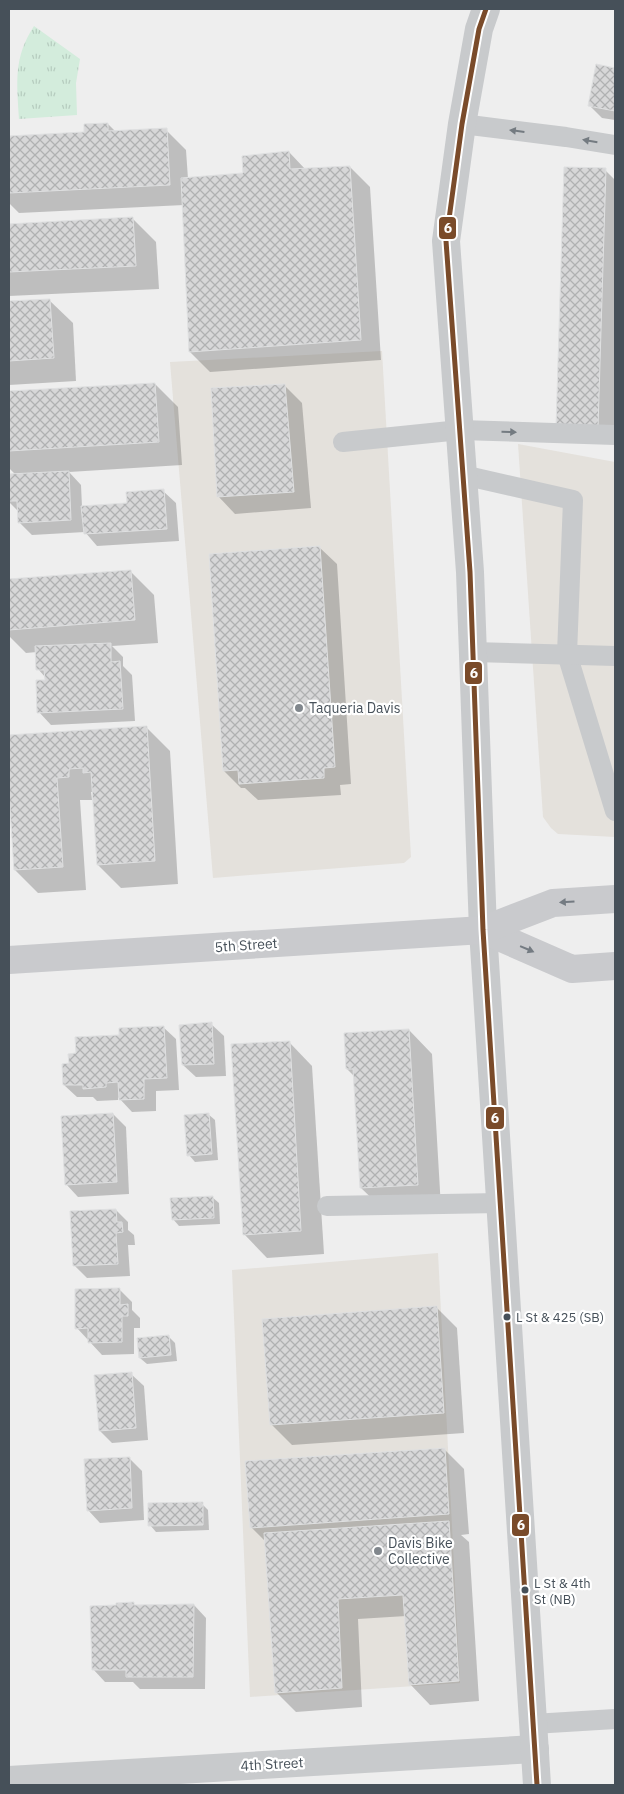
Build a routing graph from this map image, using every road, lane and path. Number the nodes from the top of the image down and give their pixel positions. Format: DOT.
graph roads {
  1 [pos="486,9"];
  2 [pos="462,124"];
  3 [pos="615,145"];
  4 [pos="460,430"];
  5 [pos="607,435"];
  6 [pos="343,442"];
  7 [pos="463,475"];
  8 [pos="473,652"];
  9 [pos="567,654"];
  10 [pos="615,656"];
  11 [pos="615,811"];
  12 [pos="615,900"];
  13 [pos="483,930"];
  14 [pos="9,960"];
  15 [pos="615,966"];
  16 [pos="500,1203"];
  17 [pos="327,1206"];
  18 [pos="615,1719"];
  19 [pos="534,1737"];
  20 [pos="9,1780"];
  21 [pos="538,1785"];
  1 -- 2 [label="street"];
  3 -- 2 [label="lane, one-way"];
  2 -- 4 [label="street"];
  4 -- 5 [label="lane, one-way"];
  4 -- 6 [label="lane"];
  4 -- 7 [label="street"];
  7 -- 8 [label="street"];
  7 -- 9 [label="lane"];
  8 -- 9 [label="lane"];
  8 -- 13 [label="street"];
  9 -- 10 [label="lane"];
  9 -- 11 [label="lane"];
  12 -- 13 [label="main road, 5th Street, one-way"];
  13 -- 14 [label="main road, 5th Street"];
  13 -- 15 [label="main road, 5th Street, one-way"];
  13 -- 16 [label="street"];
  16 -- 17 [label="lane"];
  16 -- 19 [label="street"];
  18 -- 19 [label="lane"];
  19 -- 20 [label="street, 4th Street"];
  19 -- 21 [label="street"];
}
